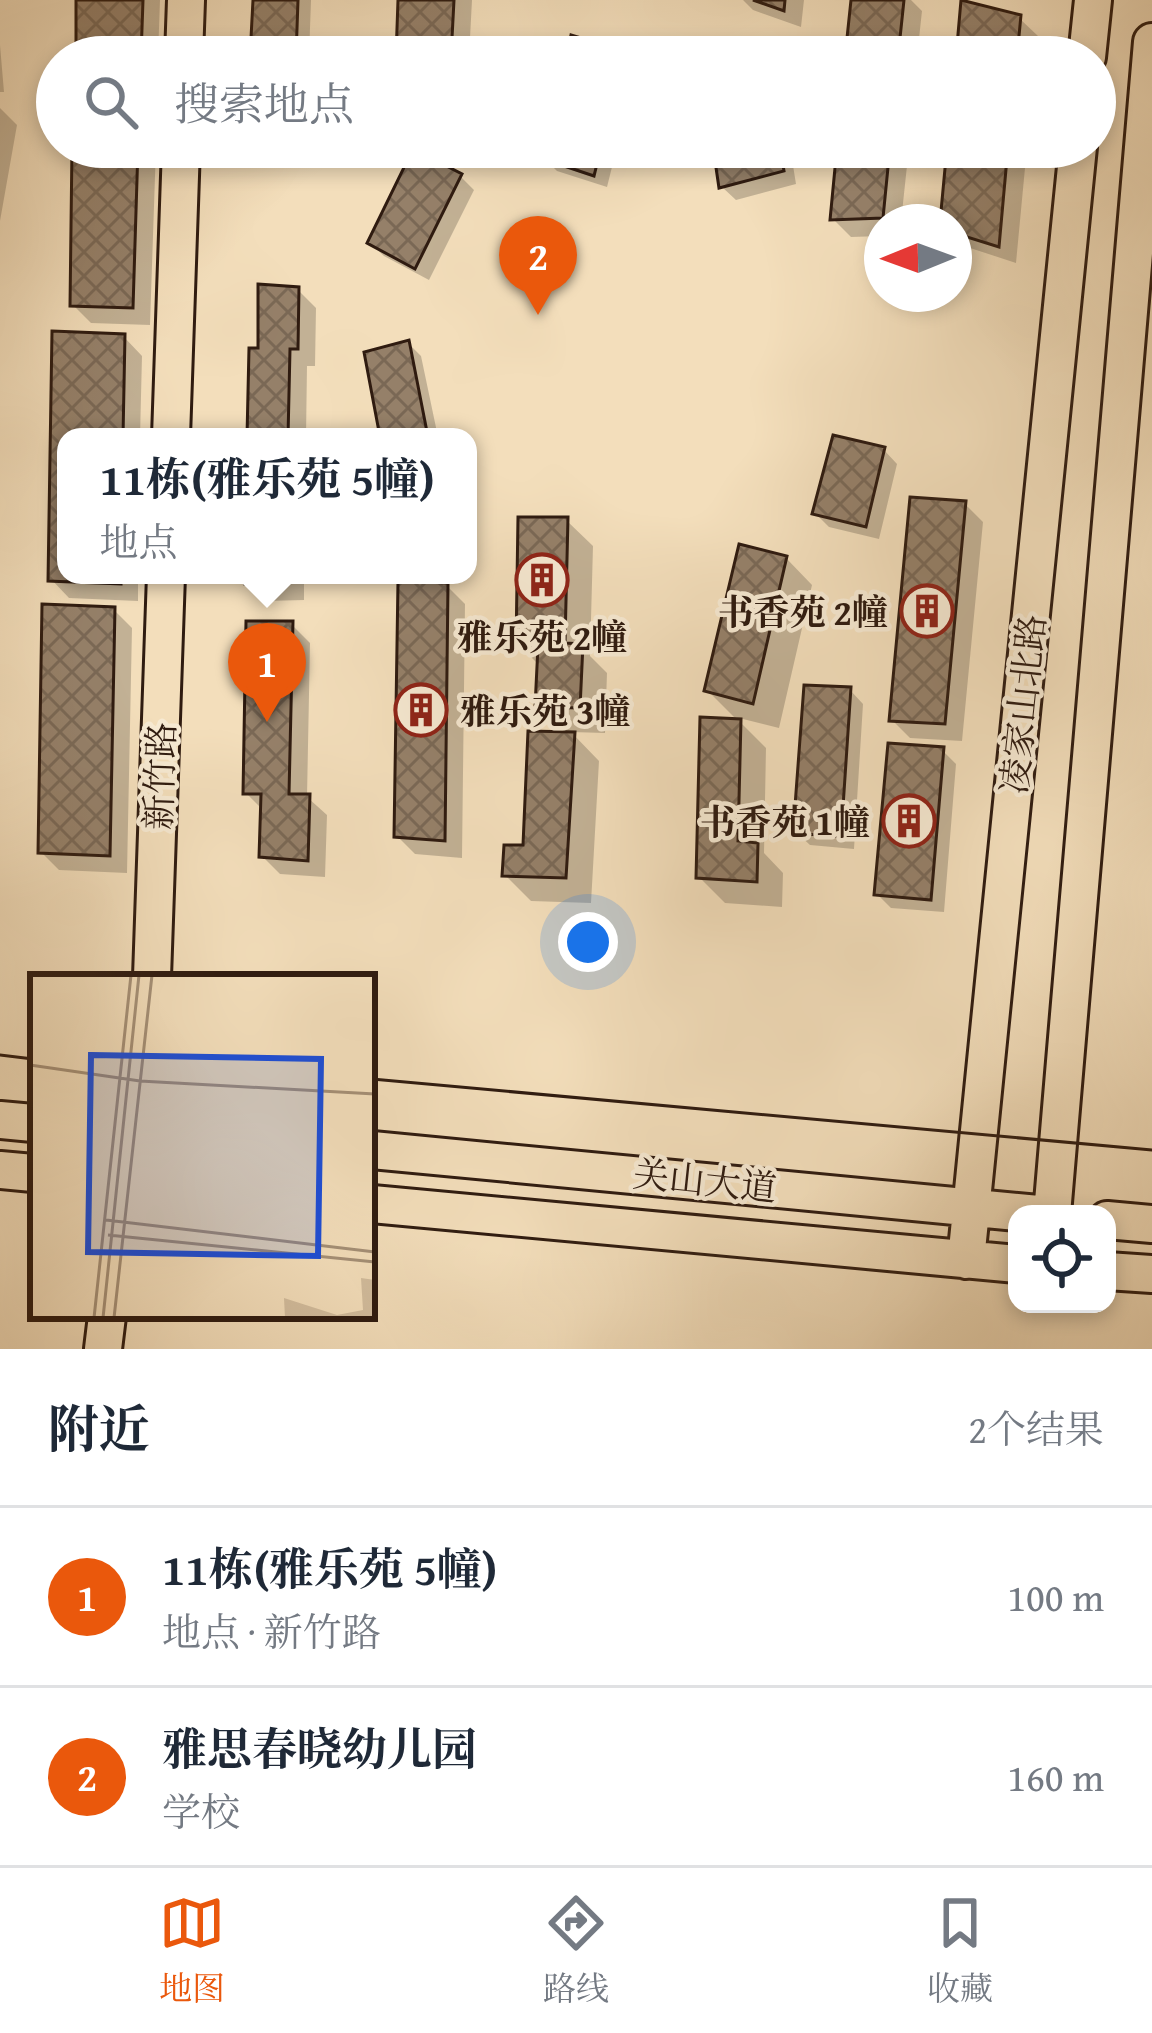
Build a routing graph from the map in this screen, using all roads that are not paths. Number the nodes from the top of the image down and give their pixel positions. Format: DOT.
graph roads {
  1 [pos="186,0"];
  2 [pos="1093,0"];
  3 [pos="185,36"];
  4 [pos="1089,36"];
  5 [pos="1152,42"];
  6 [pos="180,168"];
  7 [pos="1076,168"];
  8 [pos="171,428"];
  9 [pos="166,584"];
  10 [pos="152,974"];
  11 [pos="0,1120"];
  12 [pos="30,1123"];
  13 [pos="375,1150"];
  14 [pos="0,1170"];
  15 [pos="30,1173"];
  16 [pos="375,1204"];
  17 [pos="1053,1205"];
  18 [pos="971,1208"];
  19 [pos="1008,1211"];
  20 [pos="1116,1221"];
  21 [pos="1152,1224"];
  22 [pos="966,1260"];
  23 [pos="1008,1263"];
  24 [pos="1116,1271"];
  25 [pos="1152,1274"];
  26 [pos="107,1319"];
  27 [pos="103,1349"];
  1 -- 3 [label="main road"];
  2 -- 4 [label="main road"];
  5 -- 17 [label="main road"];
  6 -- 8 [label="main road"];
  7 -- 18 [label="main road, 凌家山北路"];
  9 -- 10 [label="main road, 新竹路"];
  11 -- 12 [label="main road"];
  13 -- 18 [label="main road, 关山大道"];
  14 -- 15 [label="main road"];
  16 -- 22 [label="main road, 关山大道"];
  18 -- 19 [label="main road, 关山大道"];
  18 -- 22 [label="main road, 凌家山北路"];
  20 -- 21 [label="main road"];
  22 -- 23 [label="main road, 关山大道"];
  24 -- 25 [label="main road"];
  26 -- 27 [label="main road"];
}
